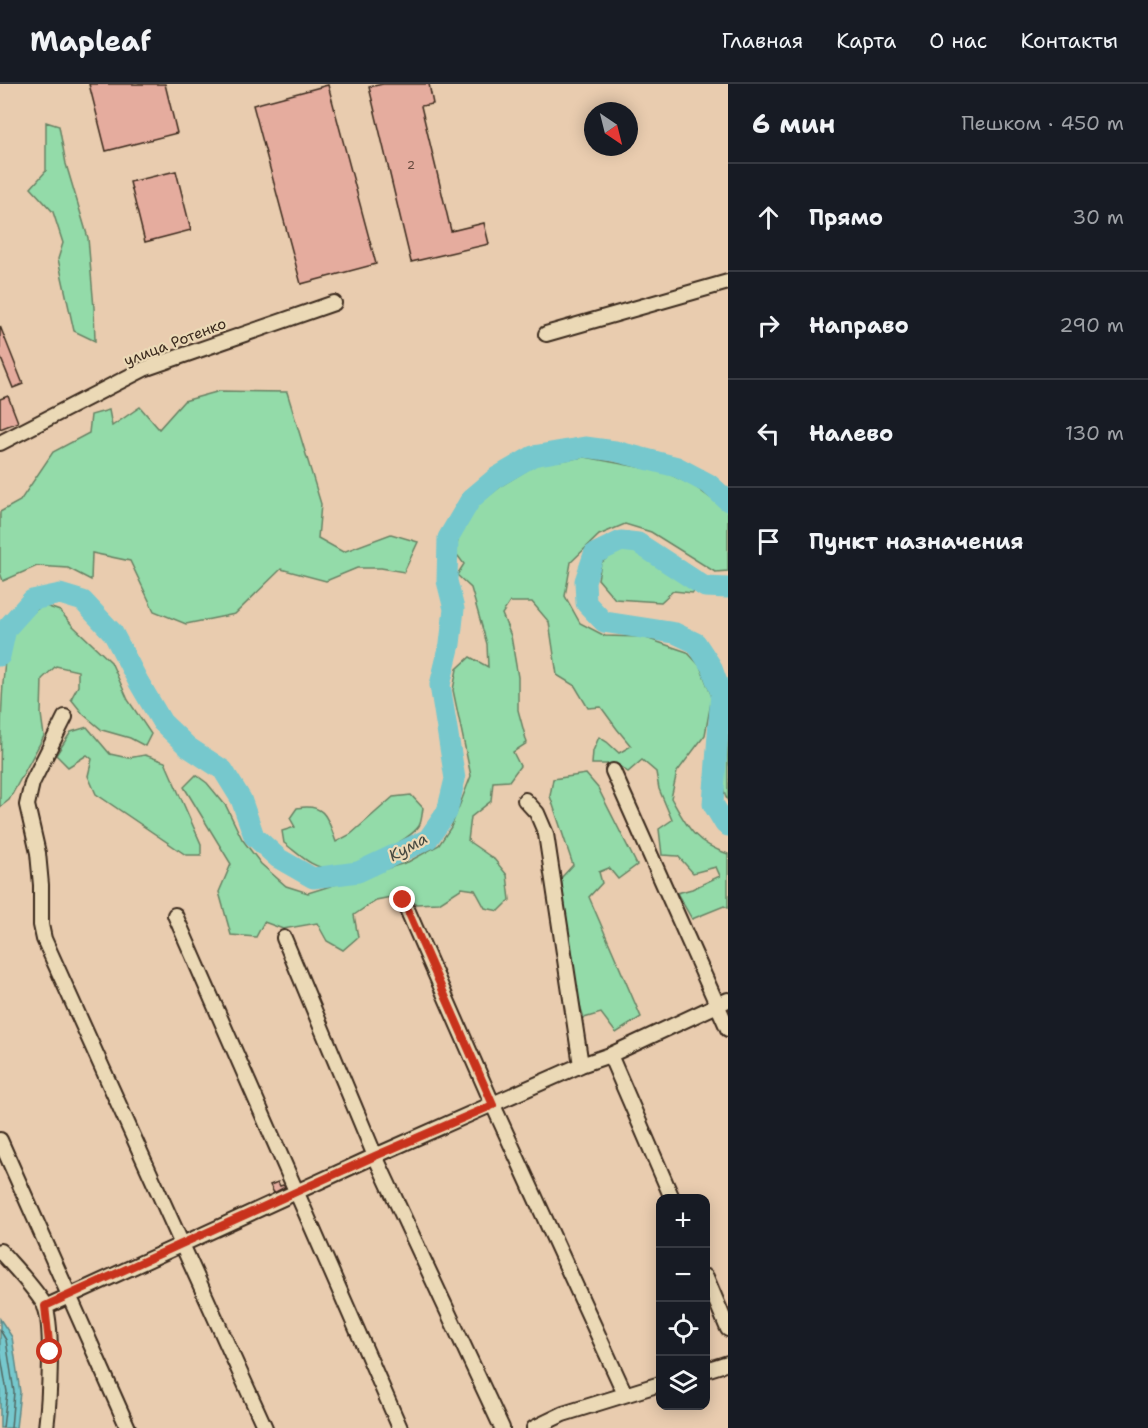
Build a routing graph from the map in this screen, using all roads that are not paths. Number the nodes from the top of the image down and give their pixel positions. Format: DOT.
graph roads {
  1 [pos="728,282"];
  2 [pos="334,303"];
  3 [pos="546,334"];
  4 [pos="0,442"];
  5 [pos="65,717"];
  6 [pos="614,771"];
  7 [pos="525,801"];
  8 [pos="403,900"];
  9 [pos="175,915"];
  10 [pos="284,938"];
  11 [pos="722,1003"];
  12 [pos="728,1029"];
  13 [pos="610,1055"];
  14 [pos="581,1065"];
  15 [pos="493,1105"];
  16 [pos="0,1140"];
  17 [pos="375,1156"];
  18 [pos="297,1192"];
  19 [pos="670,1194"];
  20 [pos="182,1244"];
  21 [pos="0,1251"];
  22 [pos="710,1288"];
  23 [pos="68,1295"];
  24 [pos="45,1306"];
  25 [pos="728,1329"];
  26 [pos="728,1363"];
  27 [pos="710,1368"];
  28 [pos="656,1385"];
  29 [pos="626,1394"];
  30 [pos="46,1428"];
  31 [pos="128,1428"];
  32 [pos="265,1428"];
  33 [pos="400,1428"];
  34 [pos="502,1428"];
  35 [pos="534,1428"];
  1 -- 3 [label="street"];
  2 -- 4 [label="street, улица Ротенко"];
  5 -- 20 [label="street"];
  6 -- 11 [label="street"];
  7 -- 14 [label="street"];
  8 -- 15 [label="street"];
  9 -- 18 [label="street"];
  10 -- 17 [label="street"];
  11 -- 12 [label="street"];
  11 -- 13 [label="street"];
  13 -- 14 [label="street"];
  13 -- 19 [label="street"];
  14 -- 15 [label="street"];
  15 -- 17 [label="street"];
  15 -- 29 [label="street"];
  16 -- 23 [label="street"];
  17 -- 18 [label="street"];
  17 -- 34 [label="street"];
  18 -- 20 [label="street"];
  18 -- 33 [label="street"];
  20 -- 23 [label="street"];
  20 -- 32 [label="street"];
  21 -- 24 [label="street"];
  22 -- 25 [label="street"];
  23 -- 24 [label="street"];
  23 -- 31 [label="street"];
  24 -- 30 [label="street"];
  26 -- 27 [label="street"];
  28 -- 29 [label="street"];
  29 -- 35 [label="street"];
}
